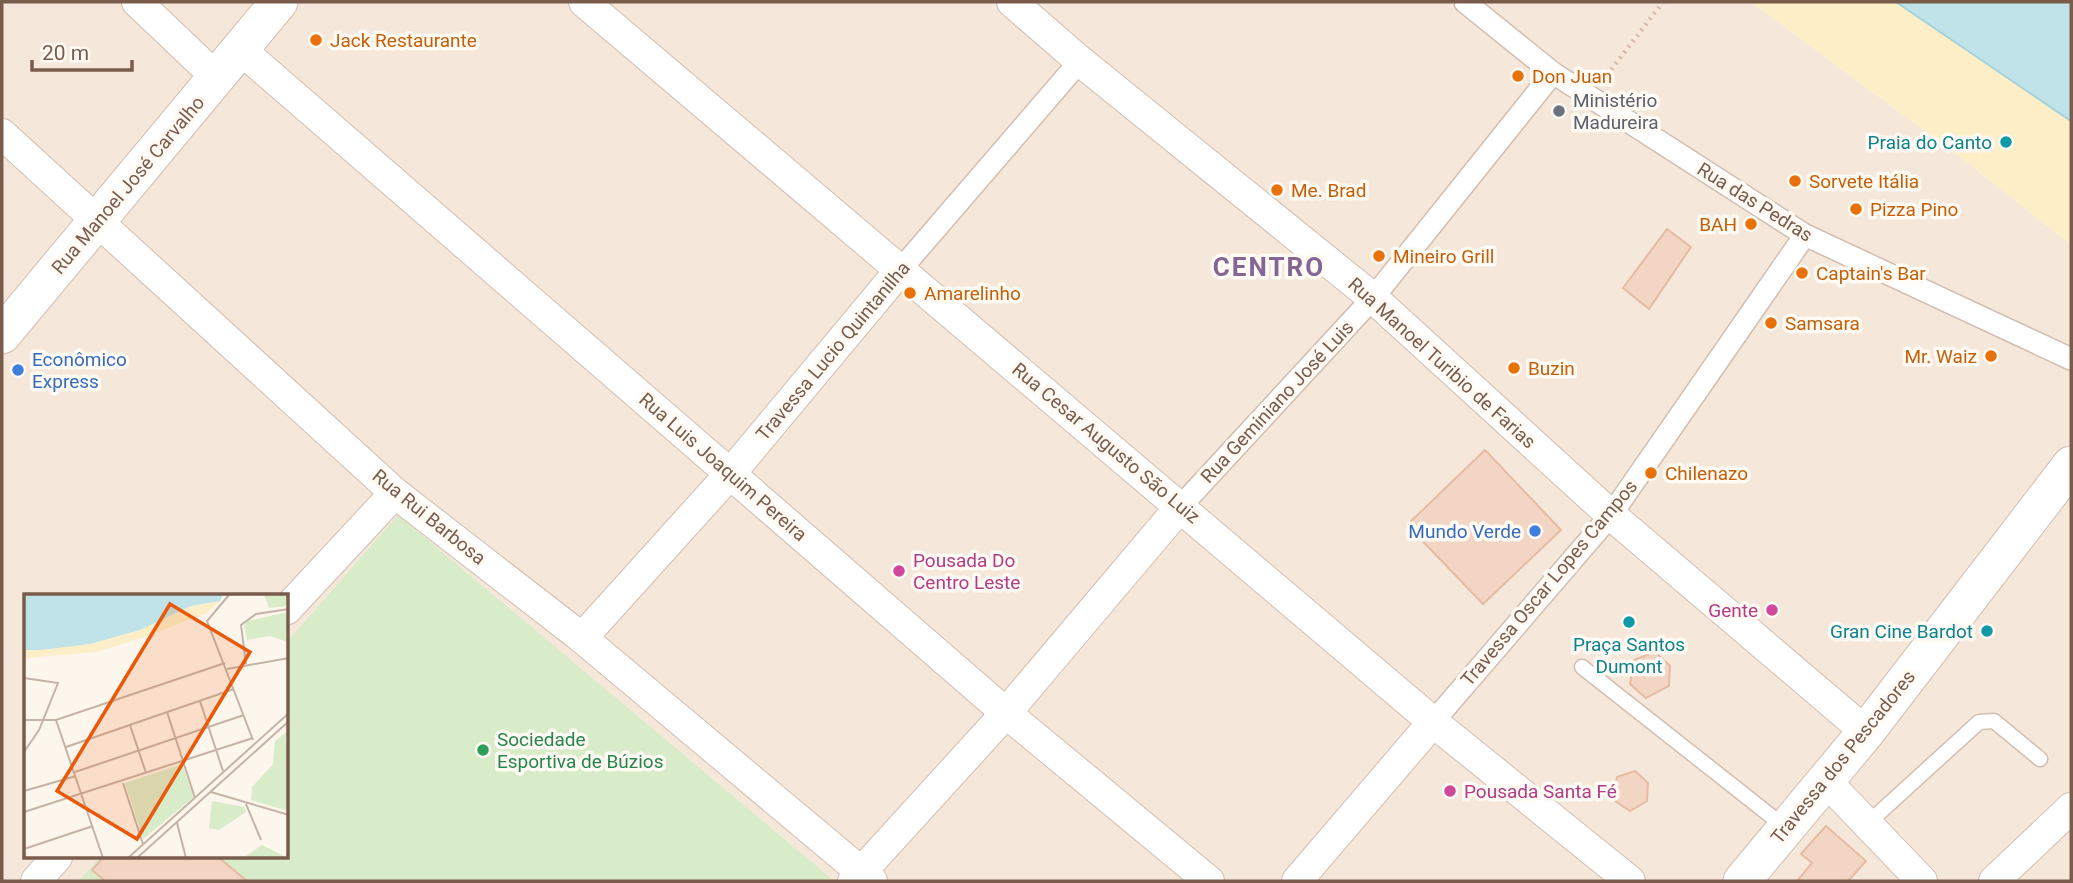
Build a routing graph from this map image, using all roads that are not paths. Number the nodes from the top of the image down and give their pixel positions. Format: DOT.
graph roads {
  1 [pos="136,2"];
  2 [pos="279,2"];
  3 [pos="584,2"];
  4 [pos="1012,2"];
  5 [pos="1465,2"];
  6 [pos="240,49"];
  7 [pos="1080,61"];
  8 [pos="1553,74"];
  9 [pos="217,78"];
  10 [pos="2,135"];
  11 [pos="96,223"];
  12 [pos="1805,235"];
  13 [pos="901,269"];
  14 [pos="1373,298"];
  15 [pos="2,335"];
  16 [pos="2071,359"];
  17 [pos="2071,465"];
  18 [pos="730,474"];
  19 [pos="395,493"];
  20 [pos="1180,507"];
  21 [pos="1611,515"];
  22 [pos="289,607"];
  23 [pos="582,638"];
  24 [pos="1582,667"];
  25 [pos="1006,713"];
  26 [pos="1433,722"];
  27 [pos="1866,732"];
  28 [pos="2040,759"];
  29 [pos="1825,780"];
  30 [pos="2071,808"];
  31 [pos="1867,824"];
  32 [pos="1786,828"];
  33 [pos="56,858"];
  34 [pos="862,878"];
  35 [pos="36,881"];
  36 [pos="1209,881"];
  37 [pos="1297,881"];
  38 [pos="1630,881"];
  39 [pos="1742,881"];
  40 [pos="1922,881"];
  41 [pos="1994,881"];
  1 -- 9 [label="street"];
  2 -- 6 [label="street, Rua Manoel José Carvalho"];
  3 -- 13 [label="street, Rua Cesar Augusto São Luiz"];
  4 -- 7 [label="street, Rua Manoel Turibio de Farias"];
  5 -- 8 [label="street, Rua das Pedras"];
  6 -- 9 [label="street, Rua Manoel José Carvalho"];
  6 -- 18 [label="street, Rua Luis Joaquim Pereira"];
  7 -- 13 [label="street, Travessa Lucio Quintanilha"];
  7 -- 14 [label="street, Rua Manoel Turibio de Farias"];
  8 -- 12 [label="street, Rua das Pedras"];
  8 -- 14 [label="street, Rua Geminiano José Luis"];
  9 -- 11 [label="street, Rua Manoel José Carvalho"];
  10 -- 11 [label="street, Rua Rui Barbosa"];
  11 -- 15 [label="street, Rua Manoel José Carvalho"];
  11 -- 19 [label="street, Rua Rui Barbosa"];
  12 -- 16 [label="street, Rua das Pedras"];
  12 -- 21 [label="street, Travessa Oscar Lopes Campos"];
  13 -- 18 [label="street, Travessa Lucio Quintanilha"];
  13 -- 20 [label="street, Rua Cesar Augusto São Luiz"];
  14 -- 20 [label="street, Rua Geminiano José Luis"];
  14 -- 21 [label="street, Rua Manoel Turibio de Farias"];
  17 -- 27 [label="street, Travessa dos Pescadores"];
  18 -- 23 [label="street, Travessa Lucio Quintanilha"];
  18 -- 25 [label="street, Rua Luis Joaquim Pereira"];
  19 -- 22 [label="street"];
  19 -- 23 [label="street, Rua Rui Barbosa"];
  20 -- 25 [label="street, Rua Geminiano José Luis"];
  20 -- 26 [label="street, Rua Cesar Augusto São Luiz"];
  21 -- 26 [label="street, Travessa Oscar Lopes Campos"];
  21 -- 27 [label="street, Rua Manoel Turibio de Farias"];
  23 -- 34 [label="street, Rua Rui Barbosa"];
  24 -- 32 [label="lane"];
  25 -- 34 [label="street, Rua Geminiano José Luis"];
  25 -- 36 [label="street, Rua Luis Joaquim Pereira"];
  26 -- 37 [label="street, Travessa Oscar Lopes Campos"];
  26 -- 38 [label="street, Rua Cesar Augusto São Luiz"];
  27 -- 29 [label="street, Travessa dos Pescadores"];
  28 -- 31 [label="lane"];
  29 -- 31 [label="street"];
  29 -- 32 [label="street, Travessa dos Pescadores"];
  30 -- 41 [label="street"];
  31 -- 40 [label="street"];
  32 -- 39 [label="street, Travessa dos Pescadores"];
  33 -- 35 [label="street"];
}
